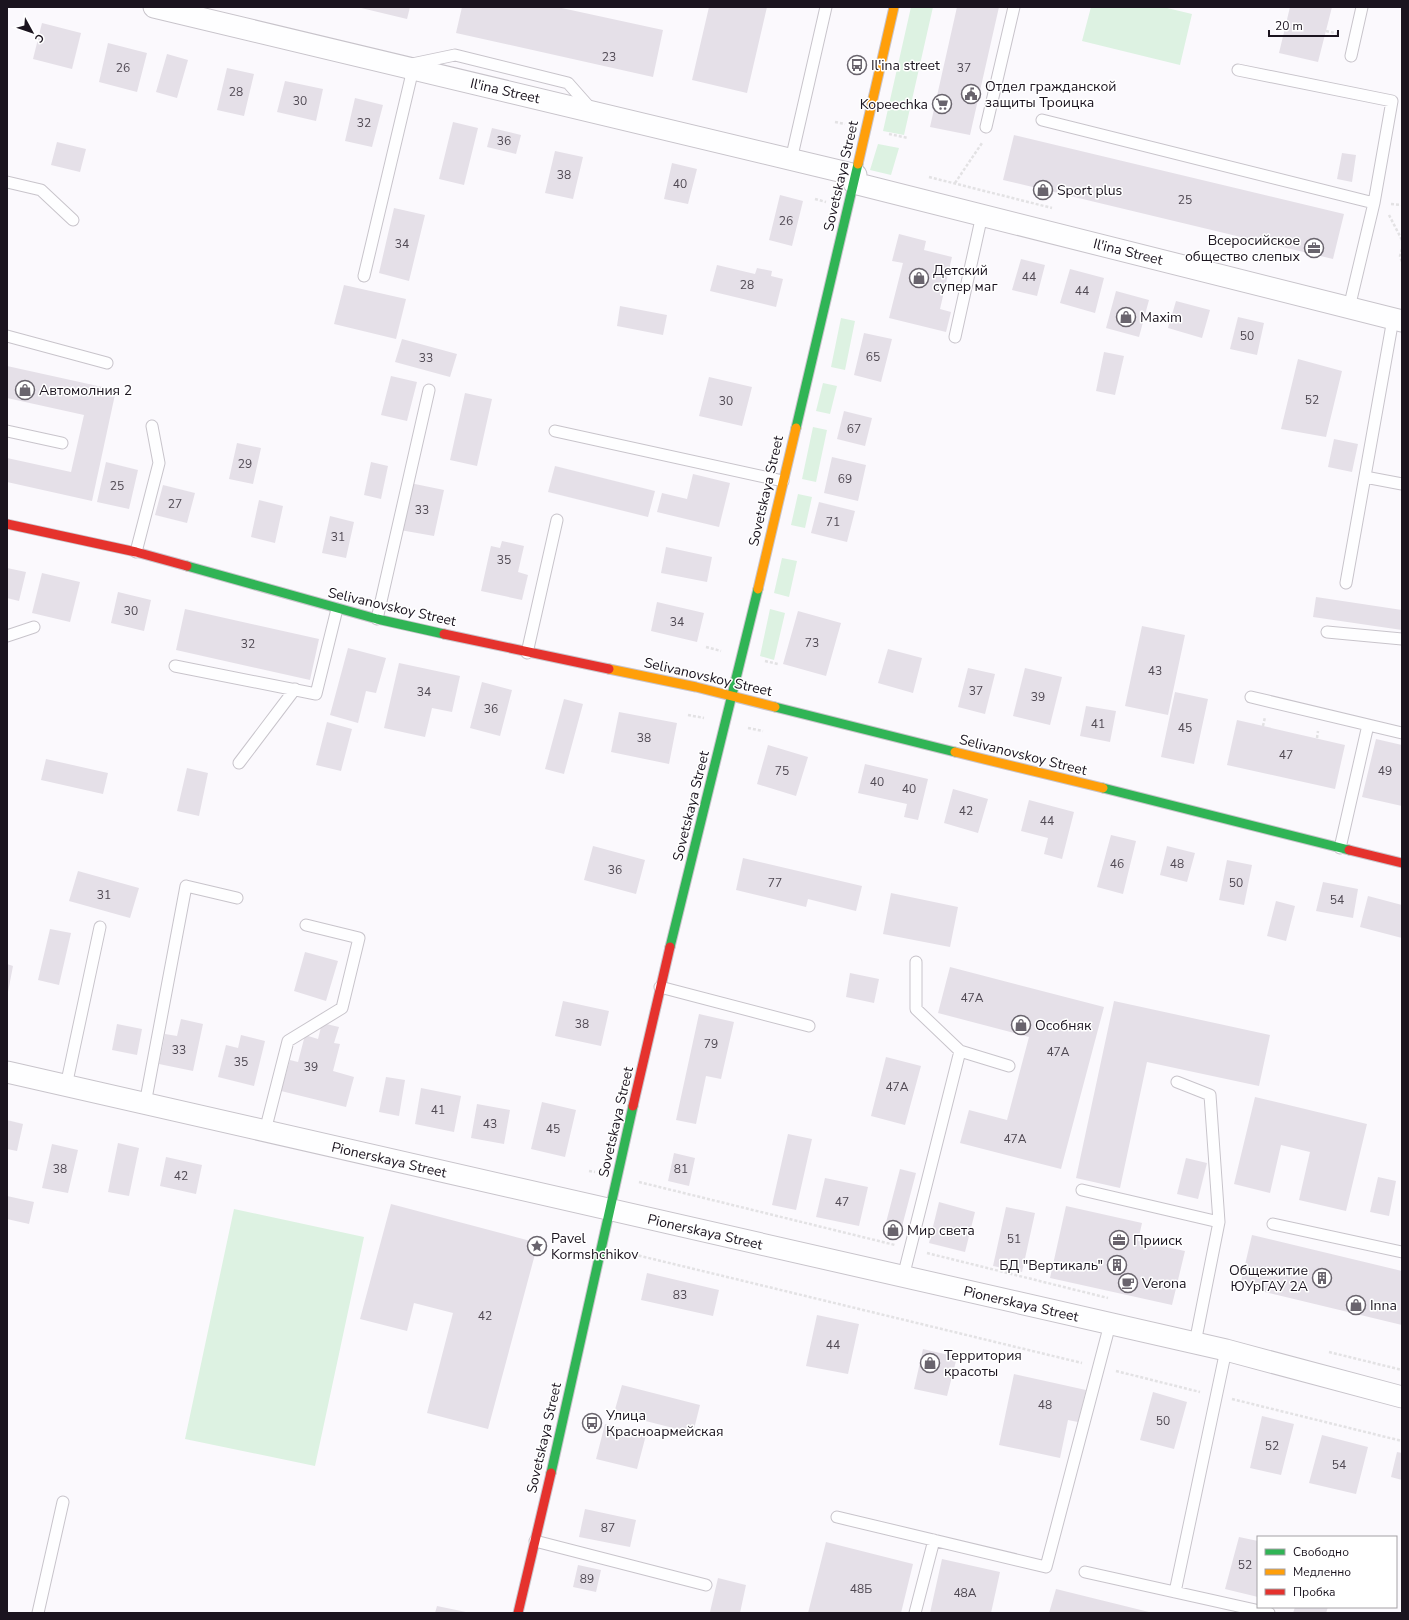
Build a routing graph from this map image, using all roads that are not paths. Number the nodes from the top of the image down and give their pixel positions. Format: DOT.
graph roads {
  1 [pos="154,7"];
  2 [pos="826,7"];
  3 [pos="894,7"];
  4 [pos="1014,7"];
  5 [pos="1362,7"];
  6 [pos="1351,56"];
  7 [pos="407,68"];
  8 [pos="1238,70"];
  9 [pos="1042,120"];
  10 [pos="986,127"];
  11 [pos="790,160"];
  12 [pos="855,179"];
  13 [pos="7,182"];
  14 [pos="1374,203"];
  15 [pos="982,215"];
  16 [pos="73,220"];
  17 [pos="364,276"];
  18 [pos="1349,308"];
  19 [pos="1397,320"];
  20 [pos="7,336"];
  21 [pos="955,337"];
  22 [pos="107,363"];
  23 [pos="429,390"];
  24 [pos="152,426"];
  25 [pos="7,431"];
  26 [pos="555,432"];
  27 [pos="62,443"];
  28 [pos="1365,477"];
  29 [pos="783,481"];
  30 [pos="1402,484"];
  31 [pos="557,520"];
  32 [pos="7,524"];
  33 [pos="136,552"];
  34 [pos="1346,583"];
  35 [pos="337,609"];
  36 [pos="376,618"];
  37 [pos="34,627"];
  38 [pos="1326,632"];
  39 [pos="7,636"];
  40 [pos="1402,639"];
  41 [pos="527,652"];
  42 [pos="175,666"];
  43 [pos="295,689"];
  44 [pos="732,696"];
  45 [pos="1251,697"];
  46 [pos="1368,725"];
  47 [pos="1402,733"];
  48 [pos="239,763"];
  49 [pos="1340,848"];
  50 [pos="1402,863"];
  51 [pos="237,898"];
  52 [pos="306,925"];
  53 [pos="100,927"];
  54 [pos="916,962"];
  55 [pos="660,987"];
  56 [pos="809,1026"];
  57 [pos="960,1051"];
  58 [pos="1009,1066"];
  59 [pos="7,1072"];
  60 [pos="1177,1082"];
  61 [pos="66,1086"];
  62 [pos="145,1104"];
  63 [pos="265,1131"];
  64 [pos="1082,1190"];
  65 [pos="610,1210"];
  66 [pos="1219,1222"];
  67 [pos="1273,1224"];
  68 [pos="1402,1252"];
  69 [pos="903,1277"];
  70 [pos="1110,1324"];
  71 [pos="1195,1343"];
  72 [pos="1226,1350"];
  73 [pos="1402,1397"];
  74 [pos="63,1502"];
  75 [pos="837,1516"];
  76 [pos="934,1540"];
  77 [pos="535,1541"];
  78 [pos="1085,1572"];
  79 [pos="706,1585"];
  80 [pos="1175,1592"];
  81 [pos="38,1613"];
  82 [pos="518,1613"];
  83 [pos="915,1613"];
  84 [pos="1270,1613"];
  1 -- 7 [label="street, Il'ina Street"];
  2 -- 11 [label="lane"];
  3 -- 12 [label="street, Sovetskaya Street"];
  4 -- 10 [label="lane"];
  5 -- 6 [label="lane"];
  7 -- 11 [label="street, Il'ina Street"];
  7 -- 17 [label="lane"];
  8 -- 14 [label="lane"];
  9 -- 14 [label="lane"];
  11 -- 12 [label="street, Il'ina Street"];
  12 -- 15 [label="street, Il'ina Street"];
  12 -- 29 [label="street, Sovetskaya Street"];
  13 -- 16 [label="lane"];
  14 -- 18 [label="lane"];
  15 -- 18 [label="street, Il'ina Street"];
  15 -- 21 [label="lane"];
  18 -- 19 [label="street, Il'ina Street"];
  19 -- 28 [label="lane"];
  20 -- 22 [label="lane"];
  23 -- 36 [label="lane"];
  24 -- 33 [label="lane"];
  25 -- 27 [label="lane"];
  26 -- 29 [label="lane"];
  28 -- 30 [label="lane"];
  28 -- 34 [label="lane"];
  29 -- 44 [label="street, Sovetskaya Street"];
  31 -- 41 [label="lane"];
  32 -- 33 [label="street, Selivanovskoy Street"];
  33 -- 35 [label="street, Selivanovskoy Street"];
  35 -- 36 [label="street, Selivanovskoy Street"];
  35 -- 43 [label="lane"];
  36 -- 41 [label="street, Selivanovskoy Street"];
  37 -- 39 [label="lane"];
  38 -- 40 [label="lane"];
  41 -- 44 [label="street, Selivanovskoy Street"];
  42 -- 43 [label="lane"];
  43 -- 48 [label="lane"];
  44 -- 49 [label="street, Selivanovskoy Street"];
  44 -- 55 [label="street, Sovetskaya Street"];
  45 -- 46 [label="lane"];
  46 -- 47 [label="lane"];
  46 -- 49 [label="lane"];
  49 -- 50 [label="street, Selivanovskoy Street"];
  51 -- 62 [label="lane"];
  52 -- 63 [label="lane"];
  53 -- 61 [label="lane"];
  54 -- 57 [label="lane"];
  55 -- 56 [label="lane"];
  55 -- 65 [label="street, Sovetskaya Street"];
  57 -- 58 [label="lane"];
  57 -- 69 [label="lane"];
  59 -- 61 [label="street, Pionerskaya Street"];
  60 -- 66 [label="lane"];
  61 -- 62 [label="street, Pionerskaya Street"];
  62 -- 63 [label="street, Pionerskaya Street"];
  63 -- 65 [label="street, Pionerskaya Street"];
  64 -- 66 [label="lane"];
  65 -- 69 [label="street, Pionerskaya Street"];
  65 -- 77 [label="street, Sovetskaya Street"];
  66 -- 71 [label="lane"];
  67 -- 68 [label="lane"];
  69 -- 70 [label="street, Pionerskaya Street"];
  70 -- 71 [label="street, Pionerskaya Street"];
  70 -- 76 [label="lane"];
  71 -- 72 [label="street, Pionerskaya Street"];
  72 -- 73 [label="street, Pionerskaya Street"];
  72 -- 80 [label="lane"];
  74 -- 81 [label="lane"];
  75 -- 76 [label="lane"];
  76 -- 83 [label="lane"];
  77 -- 79 [label="lane"];
  77 -- 82 [label="street, Sovetskaya Street"];
  78 -- 80 [label="lane"];
  80 -- 84 [label="lane"];
}
